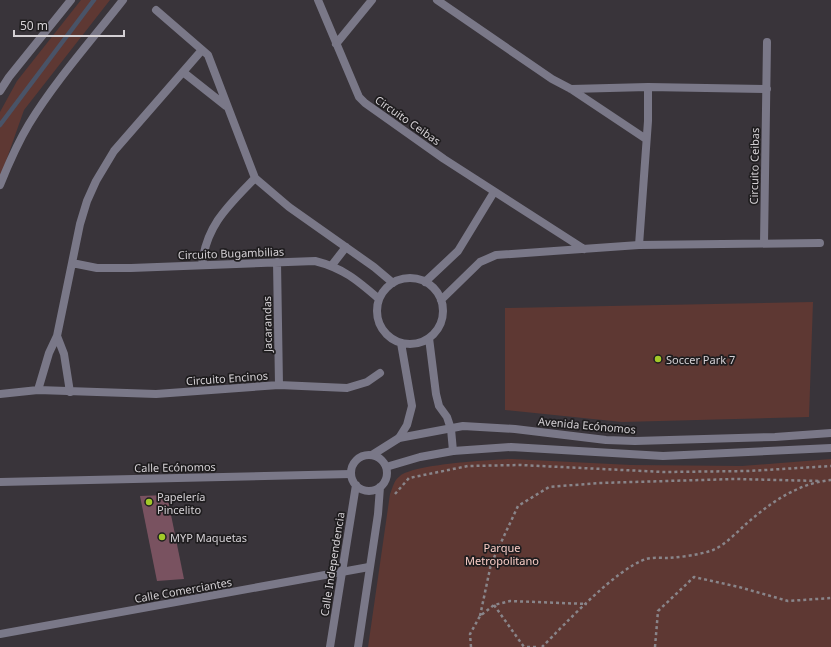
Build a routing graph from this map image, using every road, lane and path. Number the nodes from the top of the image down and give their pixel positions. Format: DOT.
graph roads {
  1 [pos="71,0"];
  2 [pos="123,0"];
  3 [pos="318,0"];
  4 [pos="372,0"];
  5 [pos="437,0"];
  6 [pos="156,10"];
  7 [pos="767,42"];
  8 [pos="336,44"];
  9 [pos="202,50"];
  10 [pos="183,72"];
  11 [pos="648,87"];
  12 [pos="571,89"];
  13 [pos="767,89"];
  14 [pos="0,92"];
  15 [pos="227,106"];
  16 [pos="646,139"];
  17 [pos="255,178"];
  18 [pos="0,185"];
  19 [pos="494,192"];
  20 [pos="764,243"];
  21 [pos="820,243"];
  22 [pos="639,245"];
  23 [pos="346,247"];
  24 [pos="584,249"];
  25 [pos="277,262"];
  26 [pos="72,263"];
  27 [pos="202,265"];
  28 [pos="332,265"];
  29 [pos="393,282"];
  30 [pos="425,282"];
  31 [pos="379,299"];
  32 [pos="441,300"];
  33 [pos="57,336"];
  34 [pos="429,338"];
  35 [pos="401,343"];
  36 [pos="380,373"];
  37 [pos="280,385"];
  38 [pos="38,390"];
  39 [pos="70,392"];
  40 [pos="0,394"];
  41 [pos="451,429"];
  42 [pos="831,433"];
  43 [pos="399,438"];
  44 [pos="663,441"];
  45 [pos="831,448"];
  46 [pos="453,451"];
  47 [pos="372,455"];
  48 [pos="663,456"];
  49 [pos="831,466"];
  50 [pos="386,467"];
  51 [pos="351,474"];
  52 [pos="831,480"];
  53 [pos="821,481"];
  54 [pos="0,482"];
  55 [pos="356,485"];
  56 [pos="380,487"];
  57 [pos="395,494"];
  58 [pos="369,567"];
  59 [pos="341,572"];
  60 [pos="831,598"];
  61 [pos="587,604"];
  62 [pos="494,605"];
  63 [pos="480,616"];
  64 [pos="0,634"];
  65 [pos="330,647"];
  66 [pos="358,647"];
  67 [pos="471,647"];
  68 [pos="525,647"];
  69 [pos="536,647"];
  70 [pos="542,647"];
  71 [pos="655,647"];
  1 -- 14 [label="street"];
  2 -- 18 [label="street"];
  3 -- 8 [label="street, Circuito Ceibas"];
  4 -- 8 [label="street"];
  5 -- 12 [label="street"];
  6 -- 9 [label="street"];
  7 -- 13 [label="street, Circuito Ceibas"];
  8 -- 19 [label="street, Circuito Ceibas"];
  9 -- 10 [label="street"];
  9 -- 15 [label="street"];
  10 -- 15 [label="street"];
  10 -- 26 [label="street"];
  11 -- 12 [label="street"];
  11 -- 13 [label="street"];
  11 -- 16 [label="street"];
  12 -- 16 [label="street"];
  13 -- 20 [label="street, Circuito Ceibas"];
  15 -- 17 [label="street"];
  16 -- 22 [label="street"];
  17 -- 23 [label="street"];
  17 -- 27 [label="street"];
  19 -- 24 [label="street, Circuito Ceibas"];
  19 -- 30 [label="street"];
  20 -- 21 [label="street"];
  20 -- 22 [label="street"];
  22 -- 24 [label="street"];
  23 -- 28 [label="street"];
  23 -- 29 [label="street"];
  24 -- 32 [label="street"];
  25 -- 27 [label="street, Circuito Bugambilias"];
  25 -- 28 [label="street, Circuito Bugambilias"];
  25 -- 37 [label="street, Jacarandas"];
  26 -- 27 [label="street, Circuito Bugambilias"];
  26 -- 33 [label="street"];
  28 -- 31 [label="street, Circuito Bugambilias"];
  29 -- 30 [label="street"];
  29 -- 31 [label="street"];
  30 -- 32 [label="street"];
  31 -- 35 [label="street"];
  32 -- 34 [label="street"];
  33 -- 38 [label="street"];
  33 -- 39 [label="street"];
  34 -- 35 [label="street"];
  34 -- 41 [label="street"];
  35 -- 43 [label="street"];
  36 -- 37 [label="street, Circuito Encinos"];
  37 -- 39 [label="street, Circuito Encinos"];
  38 -- 39 [label="street, Circuito Encinos"];
  38 -- 40 [label="street, Circuito Encinos"];
  41 -- 43 [label="street, Avenida Ecónomos"];
  41 -- 44 [label="street, Avenida Ecónomos"];
  41 -- 46 [label="street"];
  42 -- 44 [label="street, Avenida Ecónomos"];
  43 -- 47 [label="street, Avenida Ecónomos"];
  44 -- 48 [label="street"];
  45 -- 48 [label="street"];
  46 -- 48 [label="street"];
  46 -- 50 [label="street"];
  47 -- 50 [label="street"];
  47 -- 51 [label="street"];
  49 -- 57 [label="path"];
  50 -- 56 [label="street"];
  51 -- 54 [label="street, Calle Ecónomos"];
  51 -- 55 [label="street"];
  52 -- 53 [label="path"];
  53 -- 61 [label="path"];
  53 -- 63 [label="path"];
  55 -- 56 [label="street"];
  55 -- 59 [label="street, Calle Independencia"];
  56 -- 58 [label="street"];
  58 -- 59 [label="street, Calle Comerciantes"];
  58 -- 66 [label="street"];
  59 -- 64 [label="street, Calle Comerciantes"];
  59 -- 65 [label="street, Calle Independencia"];
  60 -- 71 [label="path"];
  61 -- 62 [label="path"];
  61 -- 70 [label="path"];
  62 -- 63 [label="path"];
  62 -- 68 [label="path"];
  63 -- 67 [label="path"];
  68 -- 69 [label="path"];
}
